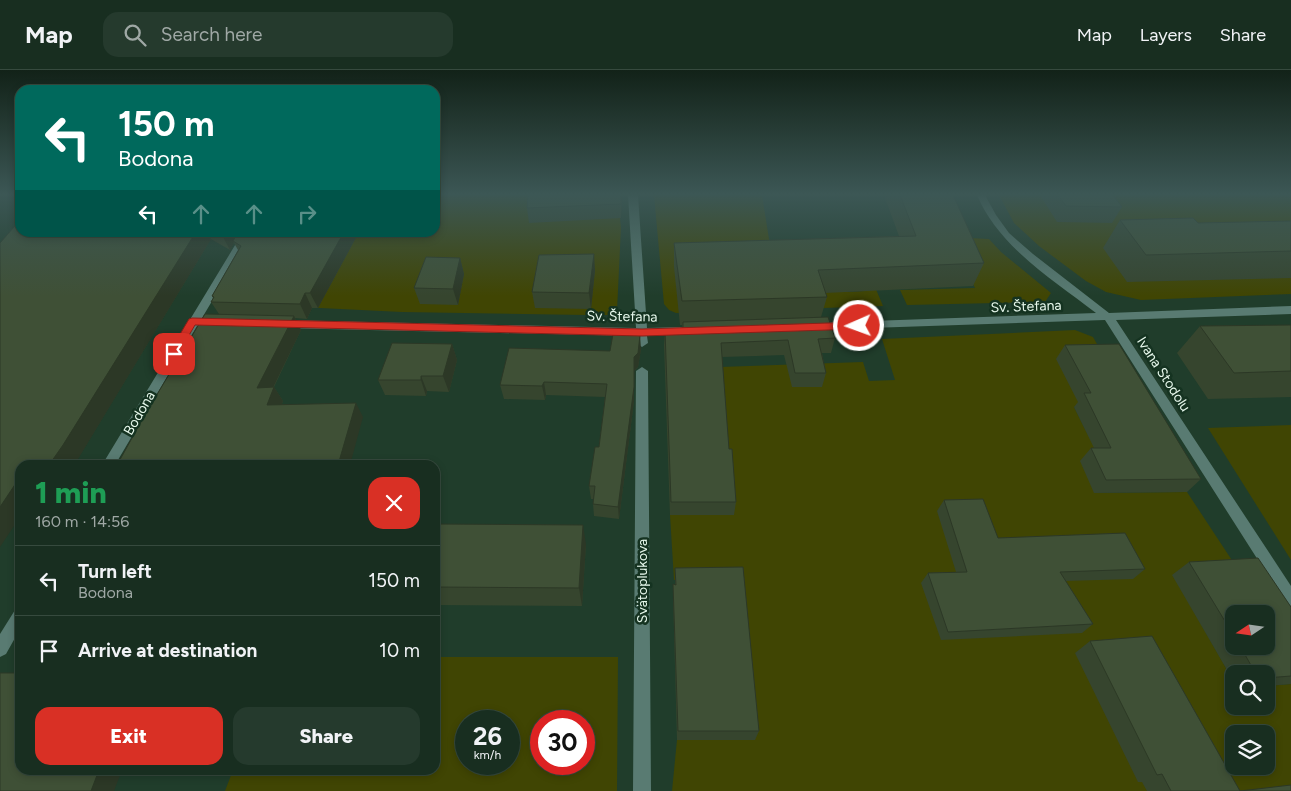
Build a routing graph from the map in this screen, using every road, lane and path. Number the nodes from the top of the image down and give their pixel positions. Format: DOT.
graph roads {
  1 [pos="635,229"];
  2 [pos="1001,229"];
  3 [pos="245,237"];
  4 [pos="1291,310"];
  5 [pos="1109,318"];
  6 [pos="192,322"];
  7 [pos="222,322"];
  8 [pos="272,324"];
  9 [pos="800,328"];
  10 [pos="691,331"];
  11 [pos="642,338"];
  12 [pos="642,371"];
  13 [pos="111,460"];
  14 [pos="1291,599"];
  15 [pos="15,624"];
  16 [pos="0,649"];
  17 [pos="642,791"];
  1 -- 11 [label="street"];
  2 -- 5 [label="street, Ivana Stodolu"];
  3 -- 6 [label="street, Bodona"];
  4 -- 5 [label="street, Sv. Štefana"];
  5 -- 9 [label="street, Sv. Štefana"];
  5 -- 14 [label="street, Ivana Stodolu"];
  6 -- 7 [label="street"];
  6 -- 13 [label="street, Bodona"];
  8 -- 11 [label="street, Sv. Štefana"];
  10 -- 11 [label="street, Sv. Štefana"];
  12 -- 17 [label="street, Svätoplukova"];
  15 -- 16 [label="street"];
}
